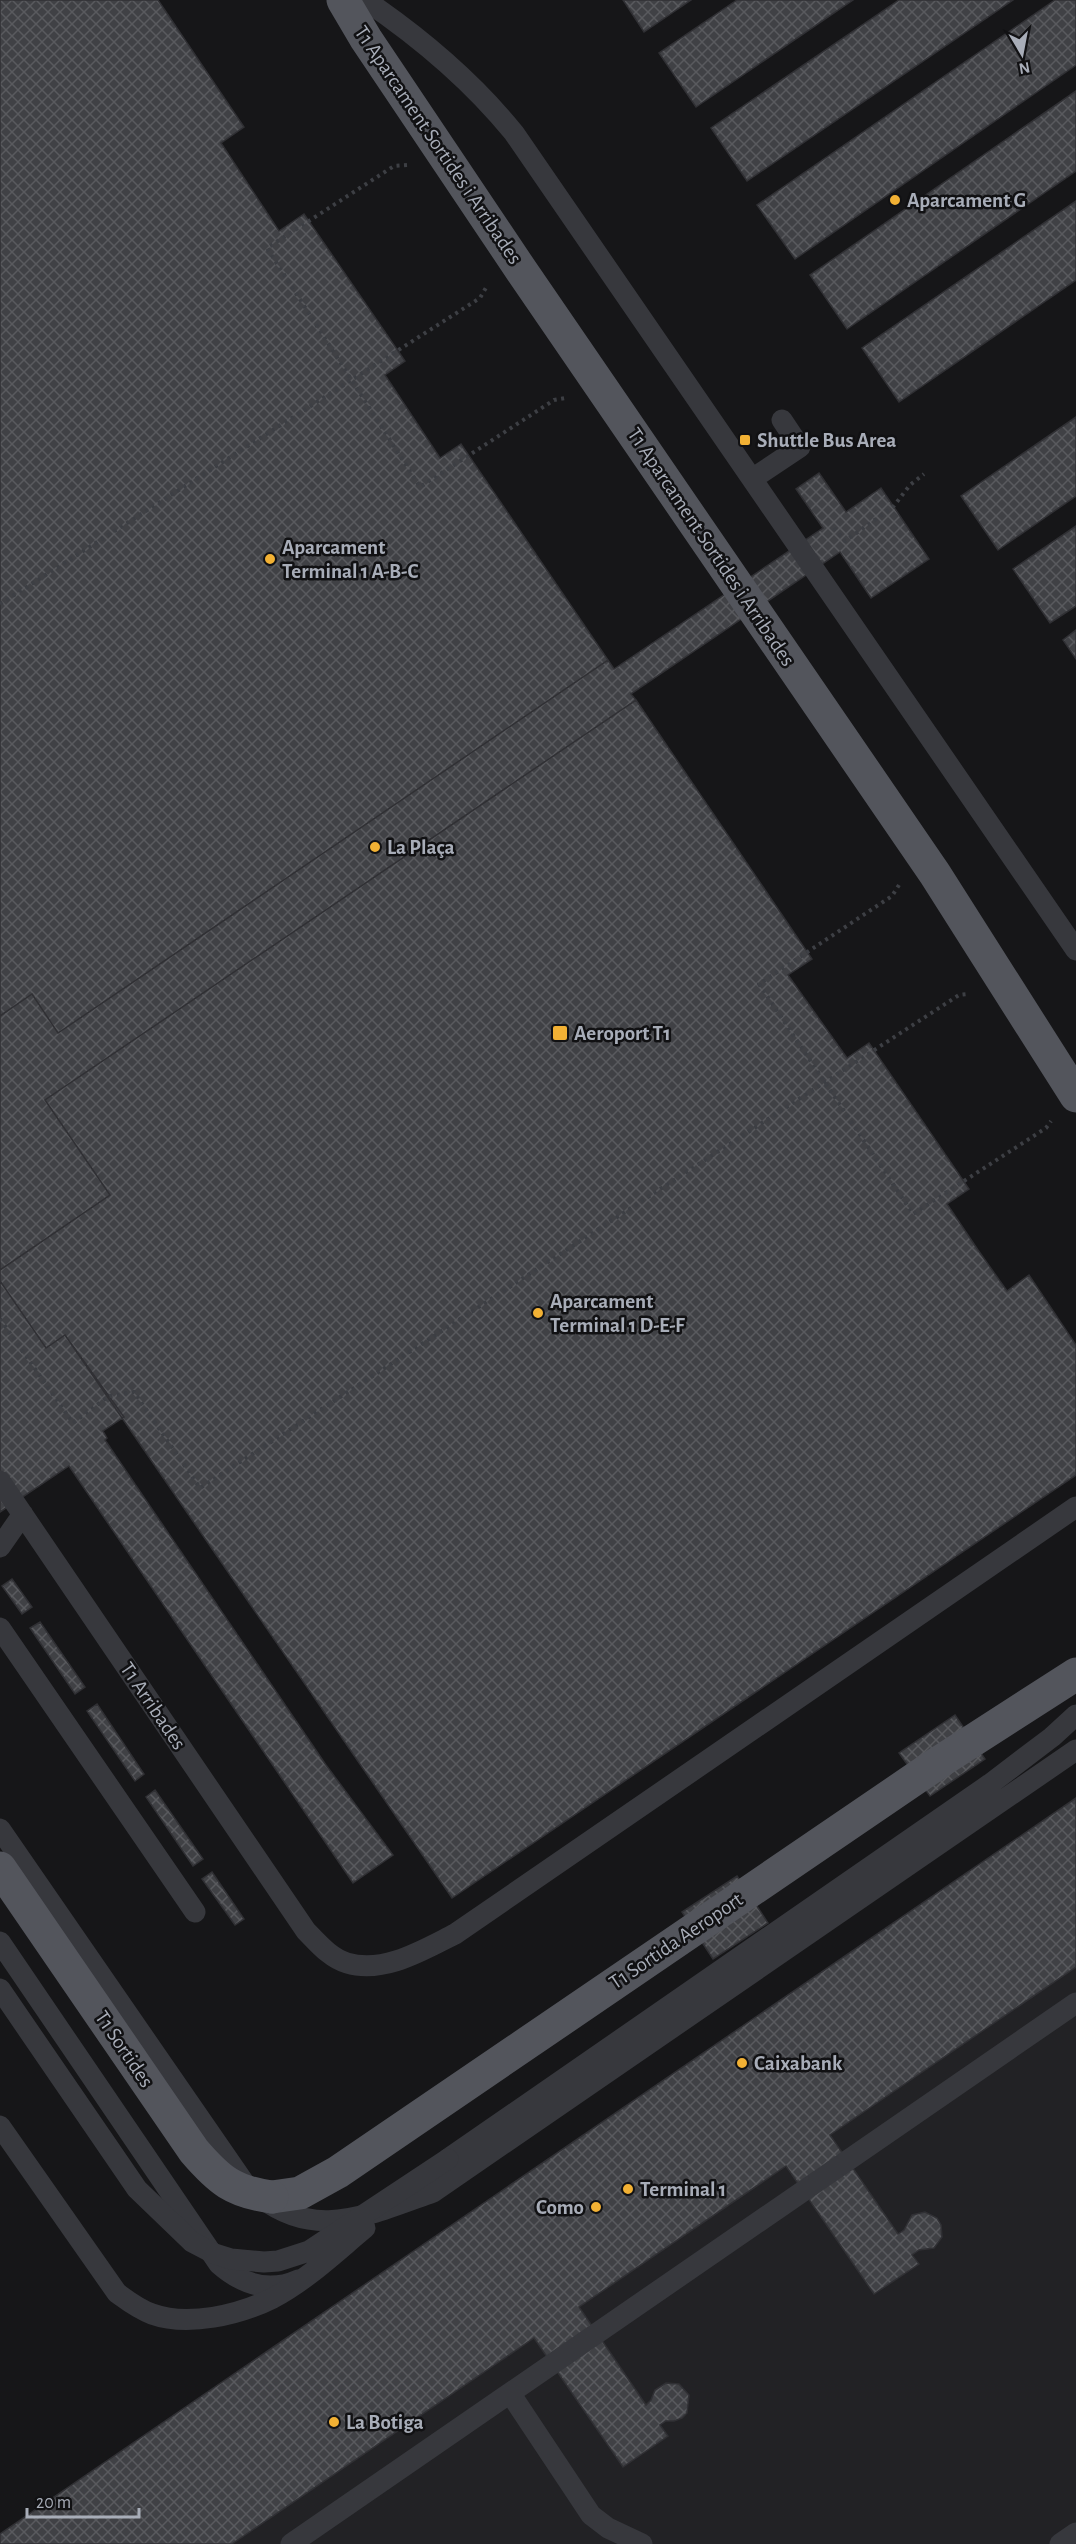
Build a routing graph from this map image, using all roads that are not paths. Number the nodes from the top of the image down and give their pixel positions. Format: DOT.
graph roads {
  1 [pos="343,0"];
  2 [pos="365,0"];
  3 [pos="782,420"];
  4 [pos="752,479"];
  5 [pos="1076,950"];
  6 [pos="1076,1096"];
  7 [pos="0,1480"];
  8 [pos="1076,1507"];
  9 [pos="23,1514"];
  10 [pos="0,1547"];
  11 [pos="0,1628"];
  12 [pos="1076,1674"];
  13 [pos="1076,1715"];
  14 [pos="1076,1750"];
  15 [pos="0,1829"];
  16 [pos="0,1868"];
  17 [pos="195,1912"];
  18 [pos="0,1942"];
  19 [pos="0,1989"];
  20 [pos="1076,2003"];
  21 [pos="0,2126"];
  22 [pos="433,2192"];
  23 [pos="272,2197"];
  24 [pos="314,2259"];
  25 [pos="510,2393"];
  26 [pos="1076,2533"];
  27 [pos="291,2544"];
  28 [pos="642,2544"];
  29 [pos="1060,2544"];
  1 -- 6 [label="main road, T1 Aparcament Sortides i Arribades"];
  2 -- 4 [label="lane"];
  3 -- 4 [label="lane"];
  4 -- 5 [label="lane"];
  7 -- 9 [label="lane, T1 Arribades"];
  8 -- 9 [label="lane, T1 Arribades"];
  9 -- 10 [label="lane"];
  11 -- 17 [label="lane"];
  12 -- 23 [label="main road, T1 Sortida Aeroport"];
  13 -- 24 [label="lane, bridge"];
  14 -- 22 [label="lane"];
  15 -- 22 [label="lane"];
  16 -- 23 [label="main road, T1 Sortides, bridge"];
  18 -- 22 [label="lane"];
  19 -- 24 [label="lane, bridge"];
  20 -- 25 [label="lane"];
  21 -- 24 [label="lane, bridge"];
  25 -- 27 [label="lane"];
  25 -- 28 [label="lane"];
  26 -- 29 [label="lane"];
}
